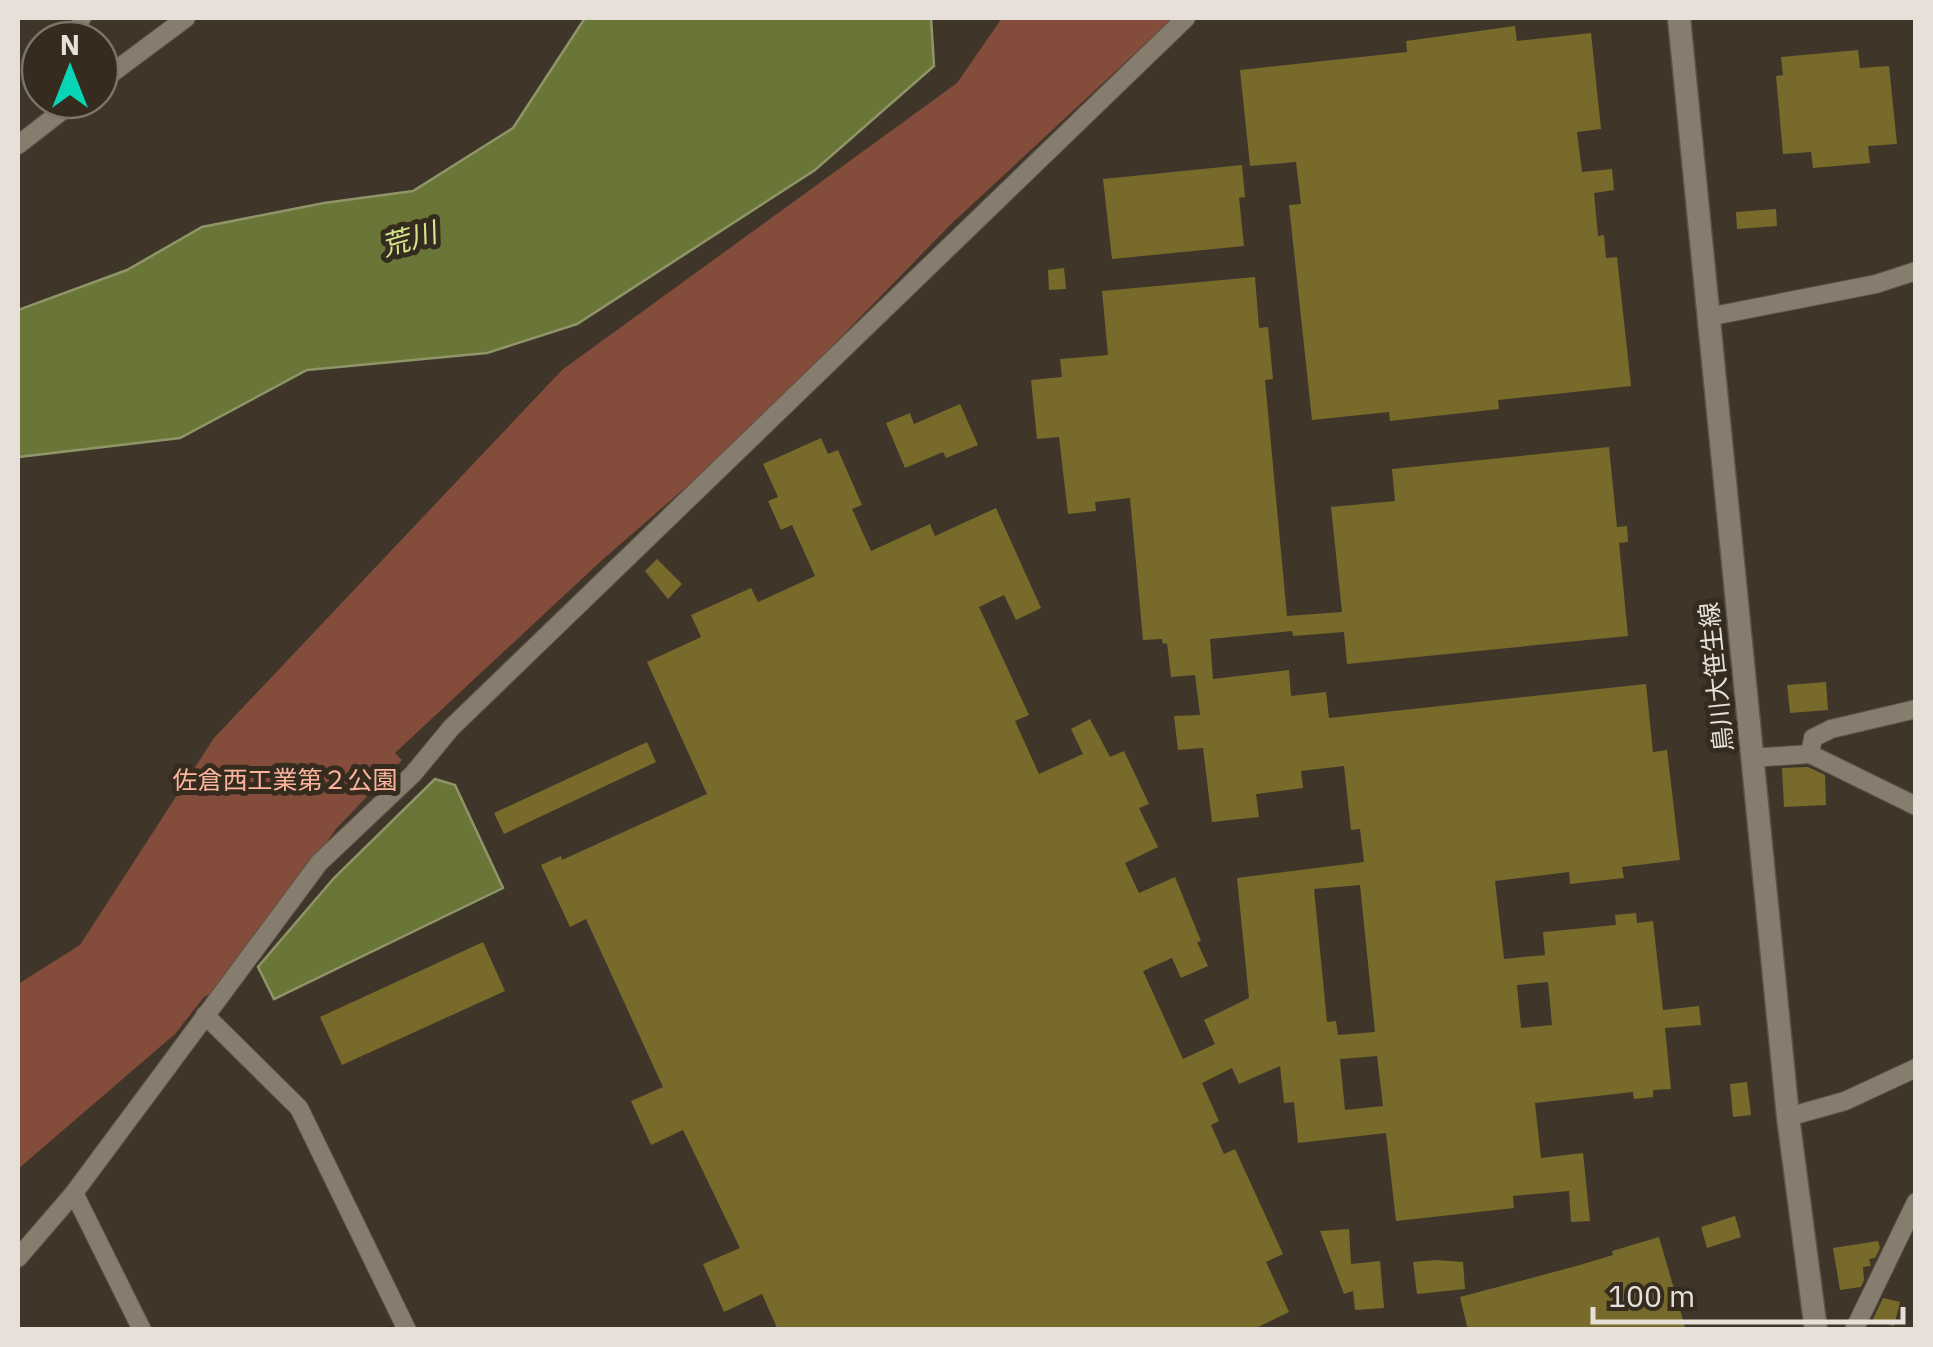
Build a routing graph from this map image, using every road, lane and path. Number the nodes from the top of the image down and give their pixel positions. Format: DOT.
graph roads {
  1 [pos="186,18"];
  2 [pos="1186,18"];
  3 [pos="1679,18"];
  4 [pos="120,67"];
  5 [pos="50,120"];
  6 [pos="18,144"];
  7 [pos="1916,271"];
  8 [pos="1708,317"];
  9 [pos="1916,709"];
  10 [pos="1810,754"];
  11 [pos="1752,758"];
  12 [pos="1916,806"];
  13 [pos="205,1014"];
  14 [pos="1916,1068"];
  15 [pos="1788,1116"];
  16 [pos="74,1193"];
  17 [pos="1916,1202"];
  18 [pos="18,1258"];
  19 [pos="142,1330"];
  20 [pos="408,1330"];
  21 [pos="1816,1330"];
  22 [pos="1854,1330"];
  1 -- 4 [label="street"];
  2 -- 13 [label="street"];
  3 -- 8 [label="street, 鳥川大笹生線"];
  5 -- 6 [label="street"];
  7 -- 8 [label="street"];
  8 -- 11 [label="street, 鳥川大笹生線"];
  9 -- 10 [label="street"];
  10 -- 11 [label="street"];
  10 -- 12 [label="street"];
  11 -- 15 [label="street, 鳥川大笹生線"];
  13 -- 16 [label="street"];
  13 -- 20 [label="street"];
  14 -- 15 [label="street"];
  15 -- 21 [label="street, 鳥川大笹生線"];
  16 -- 18 [label="street"];
  16 -- 19 [label="street"];
  17 -- 22 [label="street"];
}
